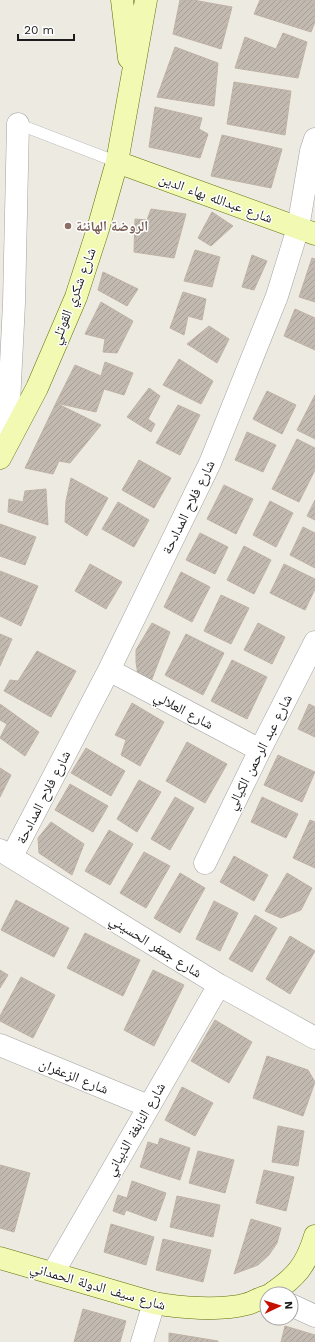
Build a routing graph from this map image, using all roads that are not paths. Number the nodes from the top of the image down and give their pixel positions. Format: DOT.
graph roads {
  1 [pos="122,0"];
  2 [pos="146,0"];
  3 [pos="132,79"];
  4 [pos="18,124"];
  5 [pos="315,139"];
  6 [pos="117,162"];
  7 [pos="306,231"];
  8 [pos="4,450"];
  9 [pos="315,642"];
  10 [pos="109,670"];
  11 [pos="260,750"];
  12 [pos="6,853"];
  13 [pos="205,863"];
  14 [pos="219,985"];
  15 [pos="315,1038"];
  16 [pos="0,1045"];
  17 [pos="148,1106"];
  18 [pos="315,1236"];
  19 [pos="0,1258"];
  20 [pos="53,1273"];
  21 [pos="283,1286"];
  22 [pos="259,1299"];
  23 [pos="154,1303"];
  24 [pos="299,1309"];
  25 [pos="315,1316"];
  26 [pos="142,1342"];
  1 -- 3 [label="street, شارع شكري القوتلي"];
  2 -- 3 [label="street, شارع شكري القوتلي"];
  3 -- 6 [label="street, شارع شكري القوتلي"];
  4 -- 6 [label="lane"];
  4 -- 8 [label="street"];
  5 -- 7 [label="street, شارع فلاح المدادحة"];
  6 -- 7 [label="street, شارع عبدالله بهاء الدين"];
  6 -- 8 [label="street, شارع شكري القوتلي"];
  7 -- 10 [label="street, شارع فلاح المدادحة"];
  9 -- 11 [label="street, شارع عبد الرحمن الكيالي"];
  10 -- 11 [label="street, شارع العلالي"];
  10 -- 12 [label="street, شارع فلاح المدادحة"];
  11 -- 13 [label="street, شارع عبد الرحمن الكيالي"];
  12 -- 14 [label="street, شارع جعفر الحسيني"];
  14 -- 15 [label="street, شارع جعفر الحسيني"];
  14 -- 17 [label="street, شارع النابغة الذبياني"];
  16 -- 17 [label="street, شارع الزعفران"];
  17 -- 20 [label="street, شارع النابغة الذبياني"];
  18 -- 21 [label="street"];
  19 -- 20 [label="street, شارع سيف الدولة الحمداني"];
  20 -- 23 [label="street, شارع سيف الدولة الحمداني"];
  22 -- 23 [label="street, شارع سيف الدولة الحمداني"];
  23 -- 26 [label="street"];
  24 -- 25 [label="street"];
}
